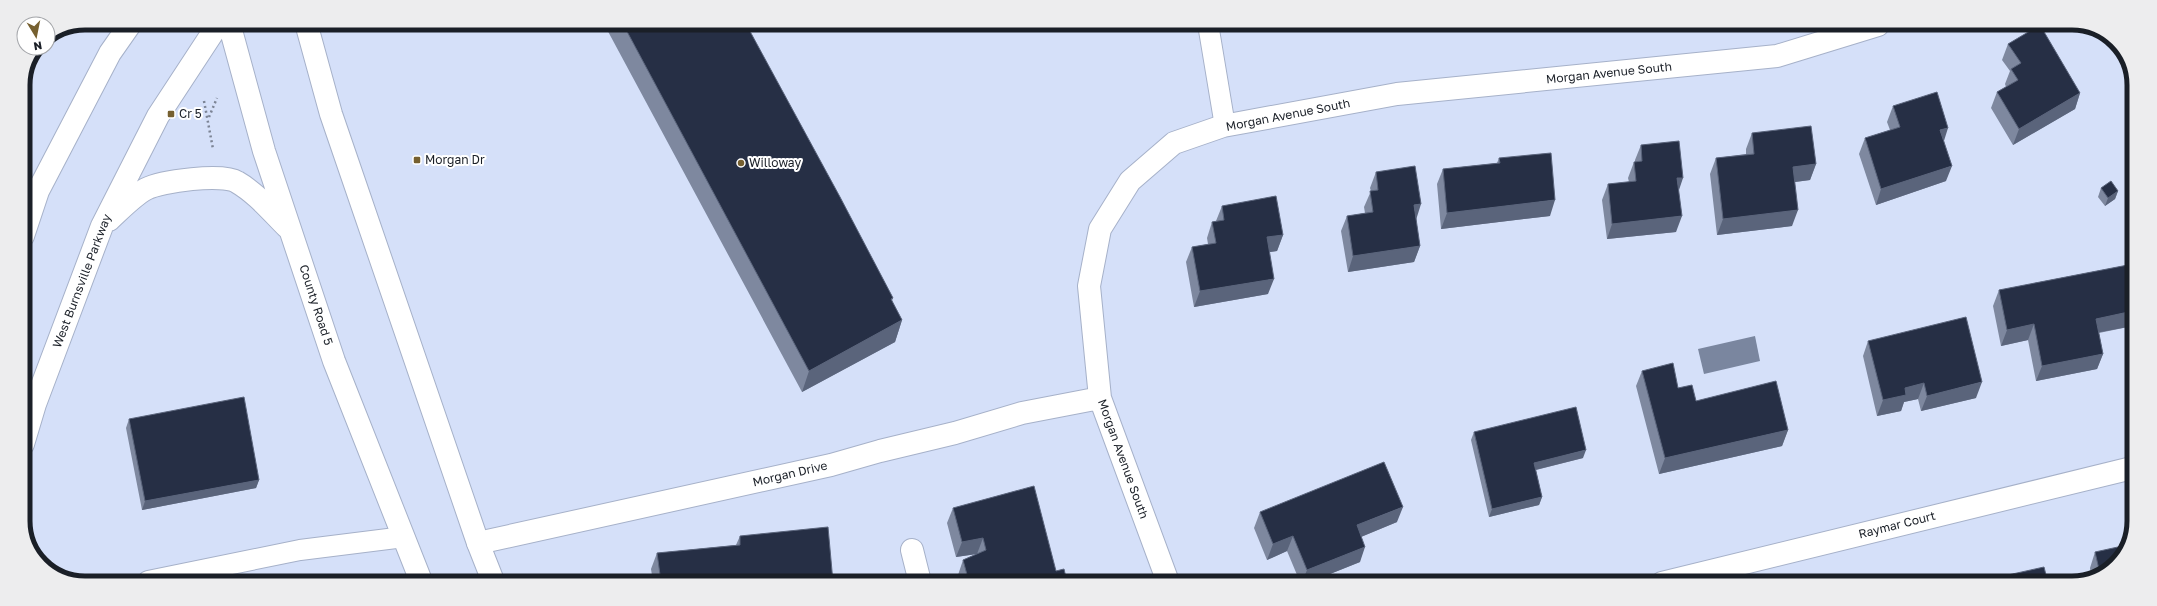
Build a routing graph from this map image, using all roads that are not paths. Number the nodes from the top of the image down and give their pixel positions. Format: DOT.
graph roads {
  1 [pos="126,30"];
  2 [pos="213,30"];
  3 [pos="231,30"];
  4 [pos="308,30"];
  5 [pos="1209,30"];
  6 [pos="1862,30"];
  7 [pos="1225,126"];
  8 [pos="30,215"];
  9 [pos="102,226"];
  10 [pos="290,230"];
  11 [pos="1100,398"];
  12 [pos="30,421"];
  13 [pos="2127,469"];
  14 [pos="404,537"];
  15 [pos="478,543"];
  16 [pos="912,550"];
  17 [pos="173,576"];
  18 [pos="419,576"];
  19 [pos="491,576"];
  20 [pos="918,576"];
  21 [pos="1166,576"];
  22 [pos="1691,576"];
  1 -- 8 [label="street"];
  2 -- 9 [label="street, West Burnsville Parkway"];
  3 -- 10 [label="street, County Road 5"];
  4 -- 15 [label="street"];
  5 -- 7 [label="lane"];
  6 -- 7 [label="street, Morgan Avenue South"];
  7 -- 11 [label="street, Morgan Avenue South"];
  9 -- 10 [label="street"];
  9 -- 12 [label="street, West Burnsville Parkway"];
  10 -- 14 [label="street, County Road 5"];
  11 -- 15 [label="street, Morgan Drive"];
  11 -- 21 [label="street, Morgan Avenue South"];
  13 -- 22 [label="street, Raymar Court"];
  14 -- 17 [label="lane"];
  14 -- 18 [label="street, County Road 5"];
  15 -- 19 [label="street"];
  16 -- 20 [label="street"];
}
